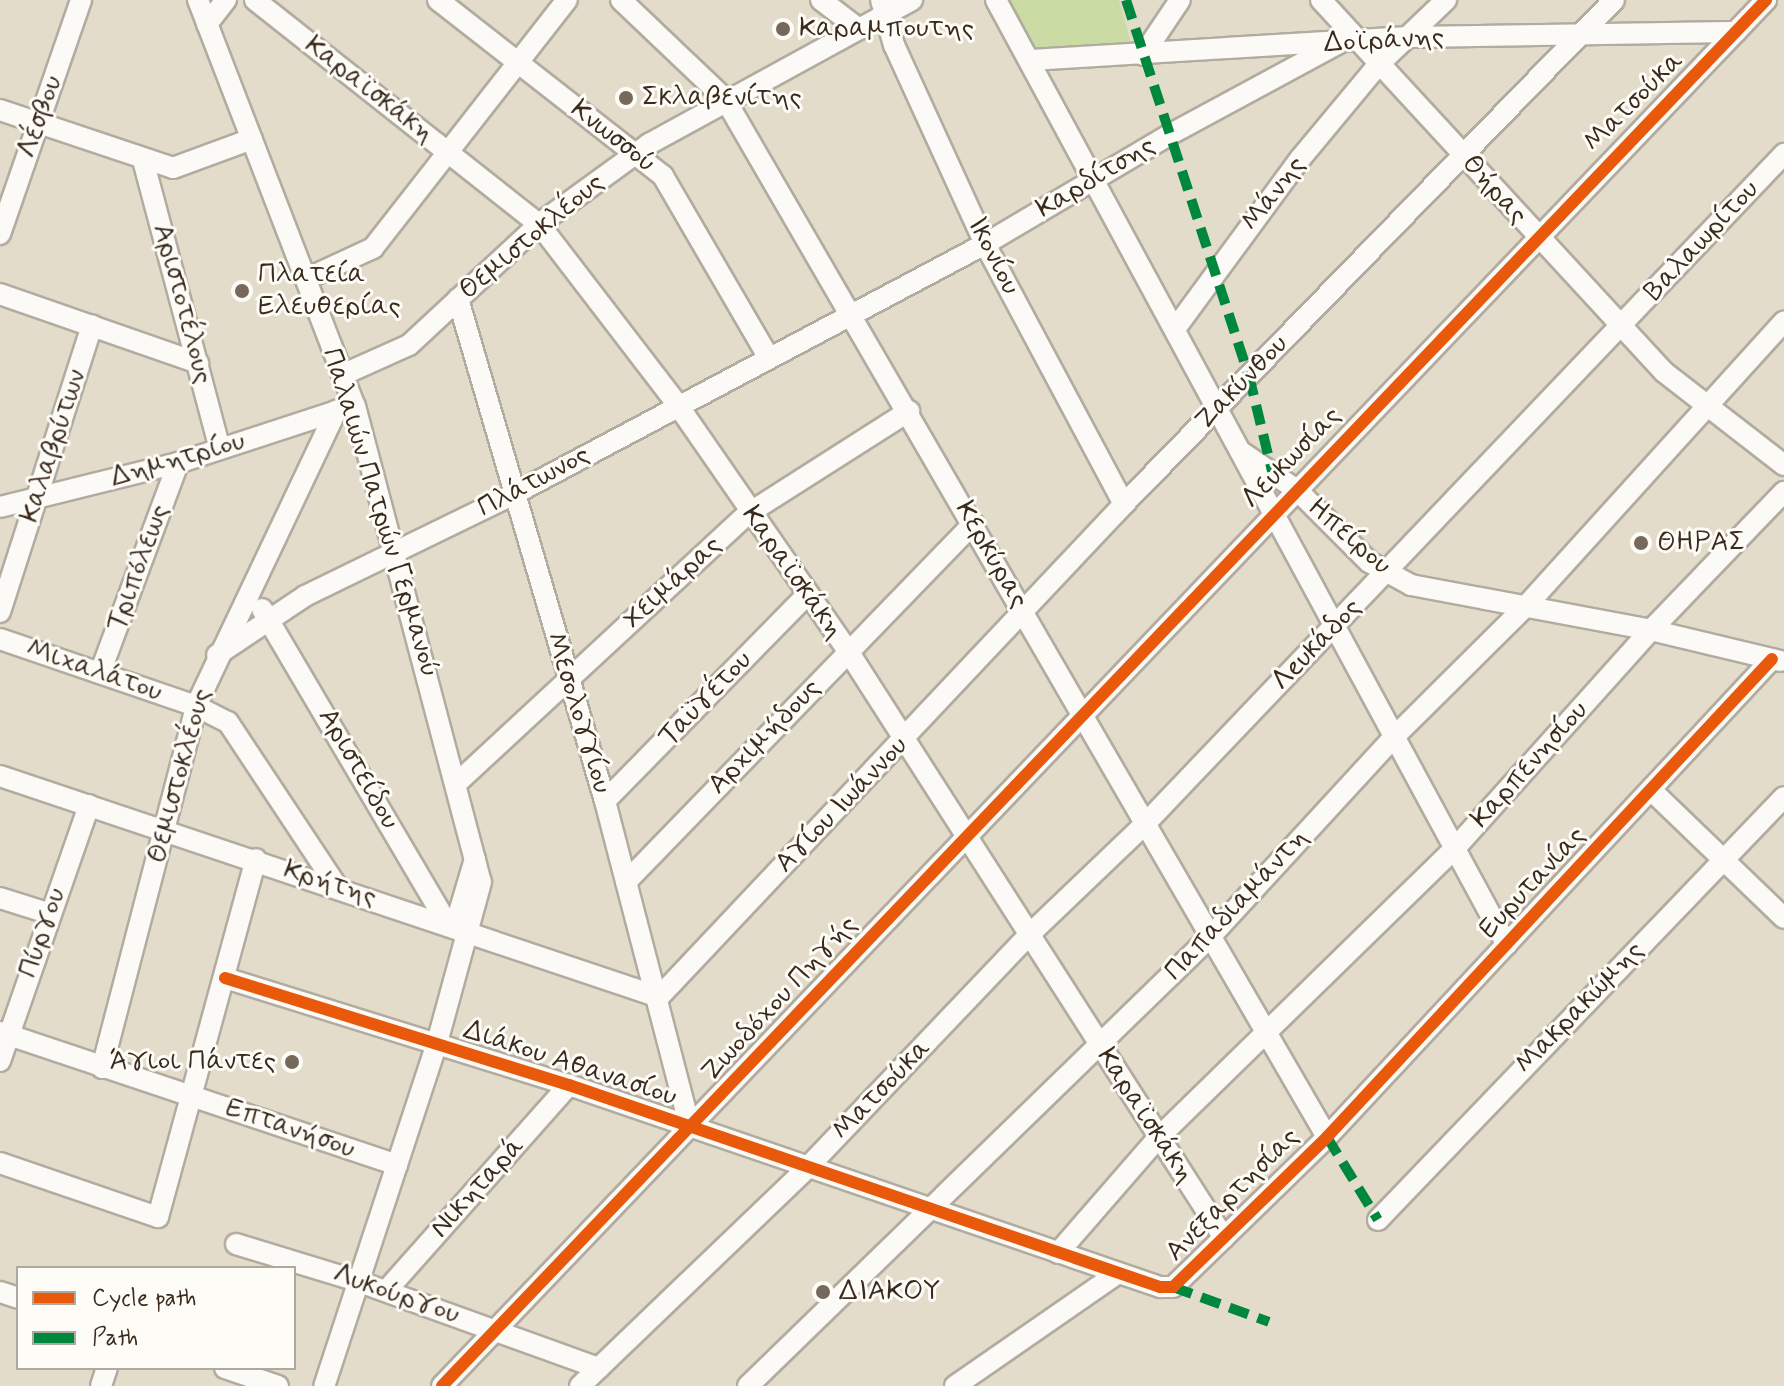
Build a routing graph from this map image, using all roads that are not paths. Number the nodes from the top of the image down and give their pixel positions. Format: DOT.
graph roads {
  1 [pos="81,0"];
  2 [pos="198,0"];
  3 [pos="226,0"];
  4 [pos="255,0"];
  5 [pos="438,0"];
  6 [pos="567,0"];
  7 [pos="621,0"];
  8 [pos="821,0"];
  9 [pos="912,0"];
  10 [pos="996,0"];
  11 [pos="1180,0"];
  12 [pos="1321,0"];
  13 [pos="1446,0"];
  14 [pos="1614,0"];
  15 [pos="1766,0"];
  16 [pos="883,7"];
  17 [pos="207,24"];
  18 [pos="859,29"];
  19 [pos="1736,32"];
  20 [pos="1408,37"];
  21 [pos="1579,37"];
  22 [pos="1349,42"];
  23 [pos="1143,55"];
  24 [pos="1031,60"];
  25 [pos="516,62"];
  26 [pos="1379,64"];
  27 [pos="725,99"];
  28 [pos="0,110"];
  29 [pos="40,122"];
  30 [pos="252,139"];
  31 [pos="451,154"];
  32 [pos="633,154"];
  33 [pos="1784,154"];
  34 [pos="1463,156"];
  35 [pos="143,160"];
  36 [pos="1096,178"];
  37 [pos="539,224"];
  38 [pos="0,234"];
  39 [pos="1535,236"];
  40 [pos="985,244"];
  41 [pos="306,279"];
  42 [pos="0,294"];
  43 [pos="458,299"];
  44 [pos="854,314"];
  45 [pos="1784,321"];
  46 [pos="92,325"];
  47 [pos="1620,328"];
  48 [pos="1175,329"];
  49 [pos="1784,340"];
  50 [pos="767,355"];
  51 [pos="198,363"];
  52 [pos="342,375"];
  53 [pos="677,404"];
  54 [pos="1709,407"];
  55 [pos="1217,408"];
  56 [pos="346,409"];
  57 [pos="909,411"];
  58 [pos="220,449"];
  59 [pos="1240,451"];
  60 [pos="178,463"];
  61 [pos="1784,465"];
  62 [pos="1297,490"];
  63 [pos="1784,492"];
  64 [pos="514,494"];
  65 [pos="38,498"];
  66 [pos="1124,504"];
  67 [pos="0,507"];
  68 [pos="1271,512"];
  69 [pos="749,513"];
  70 [pos="973,524"];
  71 [pos="397,552"];
  72 [pos="1387,574"];
  73 [pos="246,596"];
  74 [pos="806,596"];
  75 [pos="1526,606"];
  76 [pos="1022,610"];
  77 [pos="0,612"];
  78 [pos="270,616"];
  79 [pos="1334,626"];
  80 [pos="1651,630"];
  81 [pos="0,639"];
  82 [pos="848,651"];
  83 [pos="217,655"];
  84 [pos="1778,661"];
  85 [pos="100,673"];
  86 [pos="568,682"];
  87 [pos="196,706"];
  88 [pos="1084,713"];
  89 [pos="1396,735"];
  90 [pos="903,741"];
  91 [pos="0,776"];
  92 [pos="458,782"];
  93 [pos="1652,791"];
  94 [pos="1784,797"];
  95 [pos="605,801"];
  96 [pos="89,805"];
  97 [pos="1145,824"];
  98 [pos="165,832"];
  99 [pos="967,836"];
  100 [pos="1457,846"];
  101 [pos="1723,858"];
  102 [pos="256,859"];
  103 [pos="626,882"];
  104 [pos="336,885"];
  105 [pos="0,898"];
  106 [pos="48,913"];
  107 [pos="1784,918"];
  108 [pos="458,927"];
  109 [pos="1031,933"];
  110 [pos="1211,936"];
  111 [pos="1507,945"];
  112 [pos="225,978"];
  113 [pos="659,997"];
  114 [pos="1269,1031"];
  115 [pos="4,1034"];
  116 [pos="436,1046"];
  117 [pos="1100,1046"];
  118 [pos="0,1061"];
  119 [pos="102,1068"];
  120 [pos="569,1085"];
  121 [pos="195,1096"];
  122 [pos="690,1128"];
  123 [pos="1159,1137"];
  124 [pos="1327,1137"];
  125 [pos="0,1163"];
  126 [pos="397,1165"];
  127 [pos="807,1168"];
  128 [pos="929,1209"];
  129 [pos="1378,1220"];
  130 [pos="1224,1238"];
  131 [pos="236,1244"];
  132 [pos="1058,1253"];
  133 [pos="1118,1273"];
  134 [pos="357,1281"];
  135 [pos="1173,1287"];
  136 [pos="386,1291"];
  137 [pos="496,1329"];
  138 [pos="599,1368"];
  139 [pos="231,1370"];
  140 [pos="278,1386"];
  141 [pos="324,1386"];
  142 [pos="442,1386"];
  143 [pos="580,1386"];
  144 [pos="748,1386"];
  145 [pos="955,1386"];
  1 -- 29 [label="street, Λέσβου"];
  2 -- 17 [label="street, Παλαιών Πατρών Γερμανού"];
  3 -- 17 [label="street"];
  4 -- 31 [label="street, Καραϊσκάκη"];
  5 -- 25 [label="street, Κνωσσού"];
  6 -- 25 [label="street"];
  7 -- 27 [label="street, Κερκύρας"];
  8 -- 18 [label="street"];
  9 -- 16 [label="street, Θεμιστοκλέους"];
  10 -- 24 [label="street, Ηπείρου"];
  11 -- 23 [label="street"];
  12 -- 22 [label="street, Θήρας"];
  13 -- 20 [label="street, Μάνης"];
  14 -- 21 [label="street, Ζακύνθου"];
  15 -- 19 [label="street, Ματσούκα"];
  16 -- 18 [label="street, Θεμιστοκλέους"];
  16 -- 40 [label="street, Ικονίου"];
  17 -- 30 [label="street, Παλαιών Πατρών Γερμανού"];
  18 -- 27 [label="street, Θεμιστοκλέους"];
  19 -- 21 [label="street, Δοϊράνης"];
  19 -- 39 [label="street, Ματσούκα"];
  20 -- 21 [label="street, Δοϊράνης"];
  20 -- 22 [label="street, Δοϊράνης"];
  20 -- 26 [label="street, Μάνης"];
  21 -- 34 [label="street, Ζακύνθου"];
  22 -- 23 [label="street, Δοϊράνης"];
  22 -- 26 [label="street, Θήρας"];
  22 -- 36 [label="street, Καρδίτσης"];
  23 -- 24 [label="street, Δοϊράνης"];
  24 -- 36 [label="street, Ηπείρου"];
  25 -- 31 [label="street"];
  25 -- 32 [label="street, Κνωσσού"];
  26 -- 34 [label="street, Θήρας"];
  26 -- 48 [label="street, Μάνης"];
  27 -- 32 [label="street, Θεμιστοκλέους"];
  27 -- 44 [label="street, Κερκύρας"];
  28 -- 29 [label="street"];
  29 -- 35 [label="street"];
  29 -- 38 [label="street, Λέσβου"];
  30 -- 35 [label="street"];
  30 -- 41 [label="street, Παλαιών Πατρών Γερμανού"];
  31 -- 37 [label="street, Καραϊσκάκη"];
  31 -- 41 [label="street"];
  32 -- 37 [label="street, Θεμιστοκλέους"];
  32 -- 50 [label="street, Κνωσσού"];
  33 -- 47 [label="street, Βαλαωρίτου"];
  34 -- 39 [label="street, Θήρας"];
  34 -- 55 [label="street, Ζακύνθου"];
  35 -- 51 [label="street, Αριστοτέλους"];
  36 -- 40 [label="street, Καρδίτσης"];
  36 -- 48 [label="street, Ηπείρου"];
  37 -- 43 [label="street, Θεμιστοκλέους"];
  37 -- 53 [label="street, Καραϊσκάκη"];
  39 -- 47 [label="street, Θήρας"];
  39 -- 62 [label="street, Λευκωσίας"];
  40 -- 44 [label="street, Καρδίτσης"];
  40 -- 66 [label="street, Ικονίου"];
  41 -- 52 [label="street, Παλαιών Πατρών Γερμανού"];
  42 -- 46 [label="street"];
  43 -- 52 [label="street, Θεμιστοκλέους"];
  43 -- 64 [label="street, Μεσολογγίου"];
  44 -- 50 [label="street, Πλάτωνος"];
  44 -- 57 [label="street, Κερκύρας"];
  45 -- 54 [label="street, Παπαδιαμάντη"];
  46 -- 51 [label="street"];
  46 -- 65 [label="street, Καλαβρύτων"];
  47 -- 54 [label="street, Θήρας"];
  47 -- 72 [label="street, Λeυκάδος"];
  48 -- 55 [label="street, Ηπείρου"];
  49 -- 54 [label="street, Παπαδιαμάντη"];
  50 -- 53 [label="street, Πλάτωνος"];
  51 -- 58 [label="street, Αριστοτέλους"];
  52 -- 56 [label="street, Παλαιών Πατρών Γερμανού"];
  53 -- 64 [label="street, Πλάτωνος"];
  53 -- 69 [label="street, Καραϊσκάκη"];
  54 -- 61 [label="street, Θήρας"];
  54 -- 75 [label="street, Παπαδιαμάντη"];
  55 -- 59 [label="street, Ηπείρου"];
  55 -- 66 [label="street, Ζακύνθου"];
  56 -- 58 [label="street, Δημητρίου"];
  56 -- 71 [label="street, Παλαιών Πατρών Γερμανού"];
  56 -- 73 [label="street, Θεμιστοκλέους"];
  57 -- 69 [label="street, Χειμάρας"];
  57 -- 70 [label="street, Κερκύρας"];
  58 -- 60 [label="street, Δημητρίου"];
  59 -- 62 [label="street, Ηπείρου"];
  59 -- 68 [label="street"];
  60 -- 65 [label="street, Δημητρίου"];
  60 -- 85 [label="street, Τριπόλεως"];
  62 -- 68 [label="street, Λευκωσίας"];
  62 -- 72 [label="street, Ηπείρου"];
  63 -- 80 [label="street, Καρπενησίου"];
  64 -- 71 [label="street, Πλάτωνος"];
  64 -- 86 [label="street, Μεσολογγίου"];
  65 -- 67 [label="street, Δημητρίου"];
  65 -- 77 [label="street, Καλαβρύτων"];
  66 -- 76 [label="street, Ζακύνθου"];
  68 -- 79 [label="street"];
  68 -- 88 [label="street, Λευκωσίας"];
  69 -- 74 [label="street, Καραϊσκάκη"];
  69 -- 86 [label="street, Χειμάρας"];
  70 -- 76 [label="street, Κερκύρας"];
  70 -- 82 [label="street, Αρχιμήδους"];
  71 -- 78 [label="street, Πλάτωνος"];
  71 -- 92 [label="street, Παλαιών Πατρών Γερμανού"];
  72 -- 75 [label="street, Ηπείρου"];
  72 -- 79 [label="street, Λeυκάδος"];
  73 -- 78 [label="street"];
  73 -- 83 [label="street, Θεμιστοκλέους"];
  74 -- 82 [label="street, Καραϊσκάκη"];
  74 -- 95 [label="street, Ταϋγέτου"];
  75 -- 80 [label="street, Ηπείρου"];
  75 -- 89 [label="street, Παπαδιαμάντη"];
  76 -- 88 [label="street, Κερκύρας"];
  76 -- 90 [label="street, Αγίου Ιωάννου"];
  78 -- 83 [label="street, Πλάτωνος"];
  78 -- 108 [label="street, Αριστείδου"];
  79 -- 89 [label="street"];
  79 -- 97 [label="street, Λeυκάδος"];
  80 -- 84 [label="street, Ηπείρου"];
  80 -- 100 [label="street, Καρπενησίου"];
  81 -- 85 [label="street, Μιχαλάτου"];
  82 -- 90 [label="street, Καραϊσκάκη"];
  82 -- 103 [label="street, Αρχιμήδους"];
  83 -- 87 [label="street, Θεμιστοκλέους"];
  84 -- 93 [label="street, Ευρυτανίας"];
  85 -- 87 [label="street, Μιχαλάτου"];
  86 -- 92 [label="street, Χειμάρας"];
  86 -- 95 [label="street, Μεσολογγίου"];
  87 -- 98 [label="street, Θεμιστοκλέους"];
  87 -- 104 [label="street, Μιχαλάτου"];
  88 -- 97 [label="street, Κερκύρας"];
  88 -- 99 [label="street, Ζωοδόχου Πηγής"];
  89 -- 100 [label="street"];
  89 -- 110 [label="street, Παπαδιαμάντη"];
  90 -- 99 [label="street, Καραϊσκάκη"];
  90 -- 113 [label="street, Αγίου Ιωάννου"];
  91 -- 96 [label="street, Κρήτης"];
  92 -- 108 [label="street, Παλαιών Πατρών Γερμανού"];
  93 -- 101 [label="street"];
  93 -- 111 [label="street, Ευρυτανίας"];
  94 -- 101 [label="street, Μακρακώμης"];
  95 -- 103 [label="street, Μεσολογγίου"];
  96 -- 98 [label="street, Κρήτης"];
  96 -- 106 [label="street, Πύργου"];
  97 -- 109 [label="street, Ματσούκα"];
  97 -- 110 [label="street, Κερκύρας"];
  98 -- 102 [label="street, Κρήτης"];
  98 -- 119 [label="street, Θεμιστοκλέους"];
  99 -- 109 [label="street, Καραϊσκάκη"];
  99 -- 122 [label="street, Ζωοδόχου Πηγής"];
  100 -- 111 [label="street"];
  100 -- 114 [label="street, Καρπενησίου"];
  101 -- 107 [label="street"];
  101 -- 129 [label="street, Μακρακώμης"];
  102 -- 104 [label="street, Κρήτης"];
  102 -- 112 [label="street"];
  103 -- 113 [label="street, Μεσολογγίου"];
  104 -- 108 [label="street, Κρήτης"];
  105 -- 106 [label="street"];
  106 -- 115 [label="street, Πύργου"];
  108 -- 113 [label="street, Κρήτης"];
  108 -- 116 [label="street, Παλαιών Πατρών Γερμανού"];
  109 -- 117 [label="street, Καραϊσκάκη"];
  109 -- 127 [label="street, Ματσούκα"];
  110 -- 114 [label="street, Κερκύρας"];
  110 -- 117 [label="street, Παπαδιαμάντη"];
  111 -- 124 [label="street, Ευρυτανίας"];
  112 -- 116 [label="street, Διάκου Αθανασίου"];
  112 -- 121 [label="street"];
  113 -- 122 [label="street, Μεσολογγίου"];
  114 -- 123 [label="street, Καρπενησίου"];
  114 -- 124 [label="street, Κερκύρας"];
  115 -- 118 [label="street, Πύργου"];
  115 -- 119 [label="street, Επτανήσου"];
  116 -- 120 [label="street, Διάκου Αθανασίου"];
  116 -- 126 [label="street, Παλαιών Πατρών Γερμανού"];
  117 -- 123 [label="street, Καραϊσκάκη"];
  117 -- 128 [label="street, Παπαδιαμάντη"];
  119 -- 121 [label="street, Επτανήσου"];
  120 -- 122 [label="street, Διάκου Αθανασίου"];
  120 -- 136 [label="street, Νικηταρά"];
  121 -- 125 [label="street"];
  121 -- 126 [label="street, Επτανήσου"];
  122 -- 127 [label="street, Διάκου Αθανασίου"];
  122 -- 137 [label="street, Ζωοδόχου Πηγής"];
  123 -- 130 [label="street, Καραϊσκάκη"];
  123 -- 132 [label="street, Καρπενησίου"];
  124 -- 130 [label="street, Ανεξαρτησίας"];
  126 -- 134 [label="street, Παλαιών Πατρών Γερμανού"];
  127 -- 128 [label="street, Διάκου Αθανασίου"];
  127 -- 138 [label="street, Ματσούκα"];
  128 -- 132 [label="street, Διάκου Αθανασίου"];
  128 -- 144 [label="street, Παπαδιαμάντη"];
  130 -- 135 [label="street, Ανεξαρτησίας"];
  131 -- 134 [label="street, Λυκούργου"];
  132 -- 133 [label="street, Διάκου Αθανασίου"];
  133 -- 135 [label="street, Διάκου Αθανασίου"];
  133 -- 145 [label="street"];
  134 -- 136 [label="street, Λυκούργου"];
  134 -- 141 [label="street, Παλαιών Πατρών Γερμανού"];
  136 -- 137 [label="street, Λυκούργου"];
  137 -- 138 [label="street, Λυκούργου"];
  137 -- 142 [label="street, Ζωοδόχου Πηγής"];
  138 -- 143 [label="street, Ματσούκα"];
  139 -- 140 [label="street"];
}
